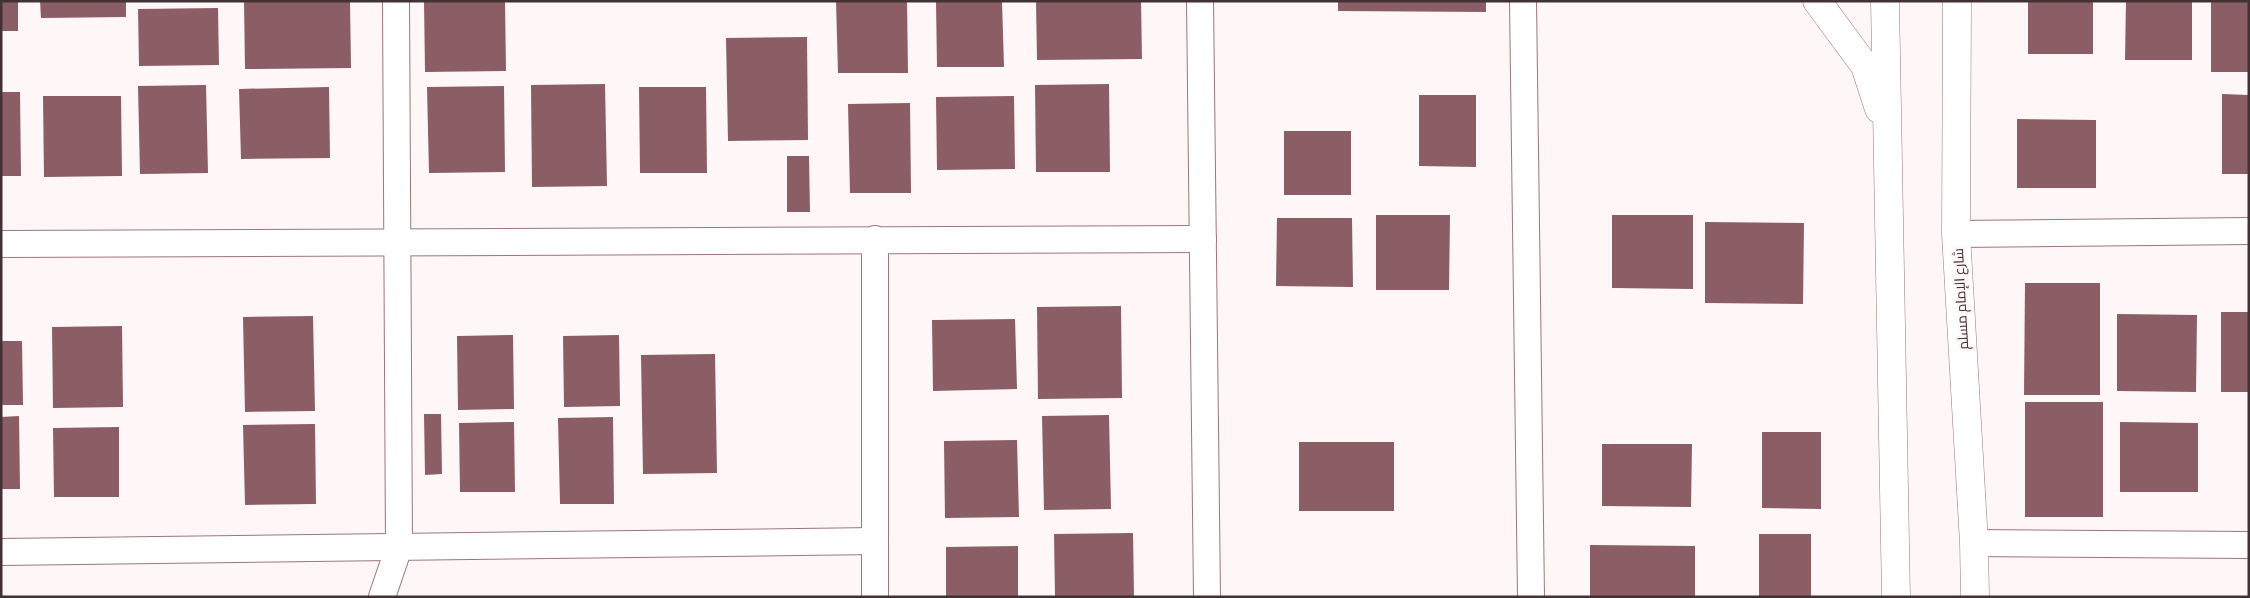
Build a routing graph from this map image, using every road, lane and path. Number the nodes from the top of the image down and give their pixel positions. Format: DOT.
graph roads {
  1 [pos="396,1"];
  2 [pos="1200,1"];
  3 [pos="1523,1"];
  4 [pos="1817,1"];
  5 [pos="1885,1"];
  6 [pos="1958,2"];
  7 [pos="1888,136"];
  8 [pos="2249,231"];
  9 [pos="1956,234"];
  10 [pos="875,239"];
  11 [pos="1203,239"];
  12 [pos="398,242"];
  13 [pos="1,244"];
  14 [pos="875,541"];
  15 [pos="1974,543"];
  16 [pos="2249,545"];
  17 [pos="398,547"];
  18 [pos="1,552"];
  19 [pos="382,597"];
  20 [pos="875,597"];
  21 [pos="1207,597"];
  22 [pos="1531,597"];
  23 [pos="1896,597"];
  24 [pos="1975,597"];
  1 -- 12 [label="street"];
  2 -- 11 [label="street"];
  3 -- 22 [label="street"];
  4 -- 7 [label="main road"];
  5 -- 7 [label="main road"];
  6 -- 9 [label="main road, شارع الإمام مسلم"];
  7 -- 23 [label="main road"];
  8 -- 9 [label="street"];
  9 -- 15 [label="main road, شارع الإمام مسلم"];
  10 -- 11 [label="street"];
  10 -- 12 [label="street"];
  10 -- 14 [label="street"];
  11 -- 21 [label="street"];
  12 -- 13 [label="street"];
  12 -- 17 [label="street"];
  14 -- 17 [label="street"];
  14 -- 20 [label="street"];
  15 -- 16 [label="street"];
  15 -- 24 [label="main road, شارع الإمام مسلم"];
  17 -- 18 [label="street"];
  17 -- 19 [label="street"];
}
